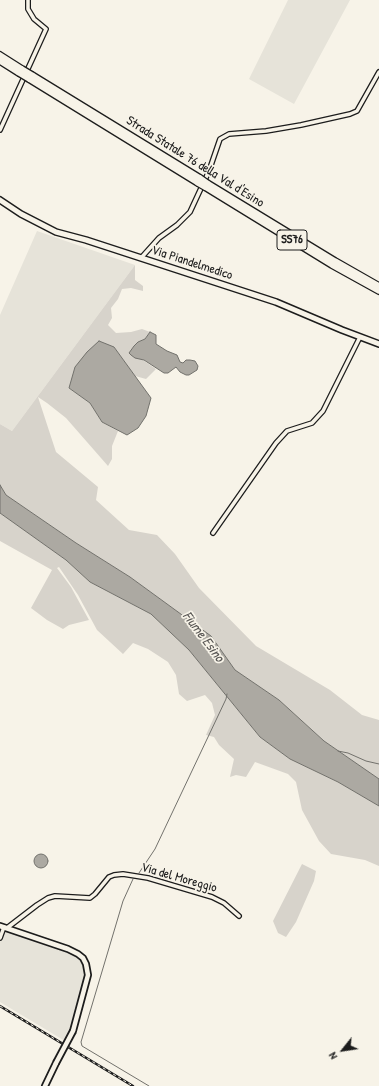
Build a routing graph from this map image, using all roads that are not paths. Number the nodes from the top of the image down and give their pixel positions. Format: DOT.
graph roads {
  1 [pos="28,0"];
  2 [pos="0,55"];
  3 [pos="0,61"];
  4 [pos="21,71"];
  5 [pos="379,72"];
  6 [pos="0,130"];
  7 [pos="206,185"];
  8 [pos="0,200"];
  9 [pos="141,258"];
  10 [pos="379,286"];
  11 [pos="379,291"];
  12 [pos="360,337"];
  13 [pos="379,344"];
  14 [pos="213,533"];
  15 [pos="239,916"];
  16 [pos="4,927"];
  17 [pos="0,938"];
  18 [pos="44,1086"];
  1 -- 6 [label="street"];
  2 -- 4 [label="highway, Strada Statale 76 della Val d'Esino / SS76"];
  3 -- 4 [label="highway, Strada Statale 76 della Val d'Esino / SS76"];
  4 -- 7 [label="highway, Strada Statale 76 della Val d'Esino / SS76, bridge"];
  5 -- 9 [label="street"];
  7 -- 10 [label="highway, Strada Statale 76 della Val d'Esino / SS76"];
  7 -- 11 [label="highway, Strada Statale 76 della Val d'Esino / SS76"];
  8 -- 9 [label="main road, Via Piandelmedico"];
  9 -- 12 [label="main road, Via Piandelmedico"];
  12 -- 13 [label="main road, Via Piandelmedico"];
  12 -- 14 [label="street"];
  15 -- 16 [label="street, Via del Moreggio"];
  16 -- 17 [label="street"];
  16 -- 18 [label="street, bridge"];
}
